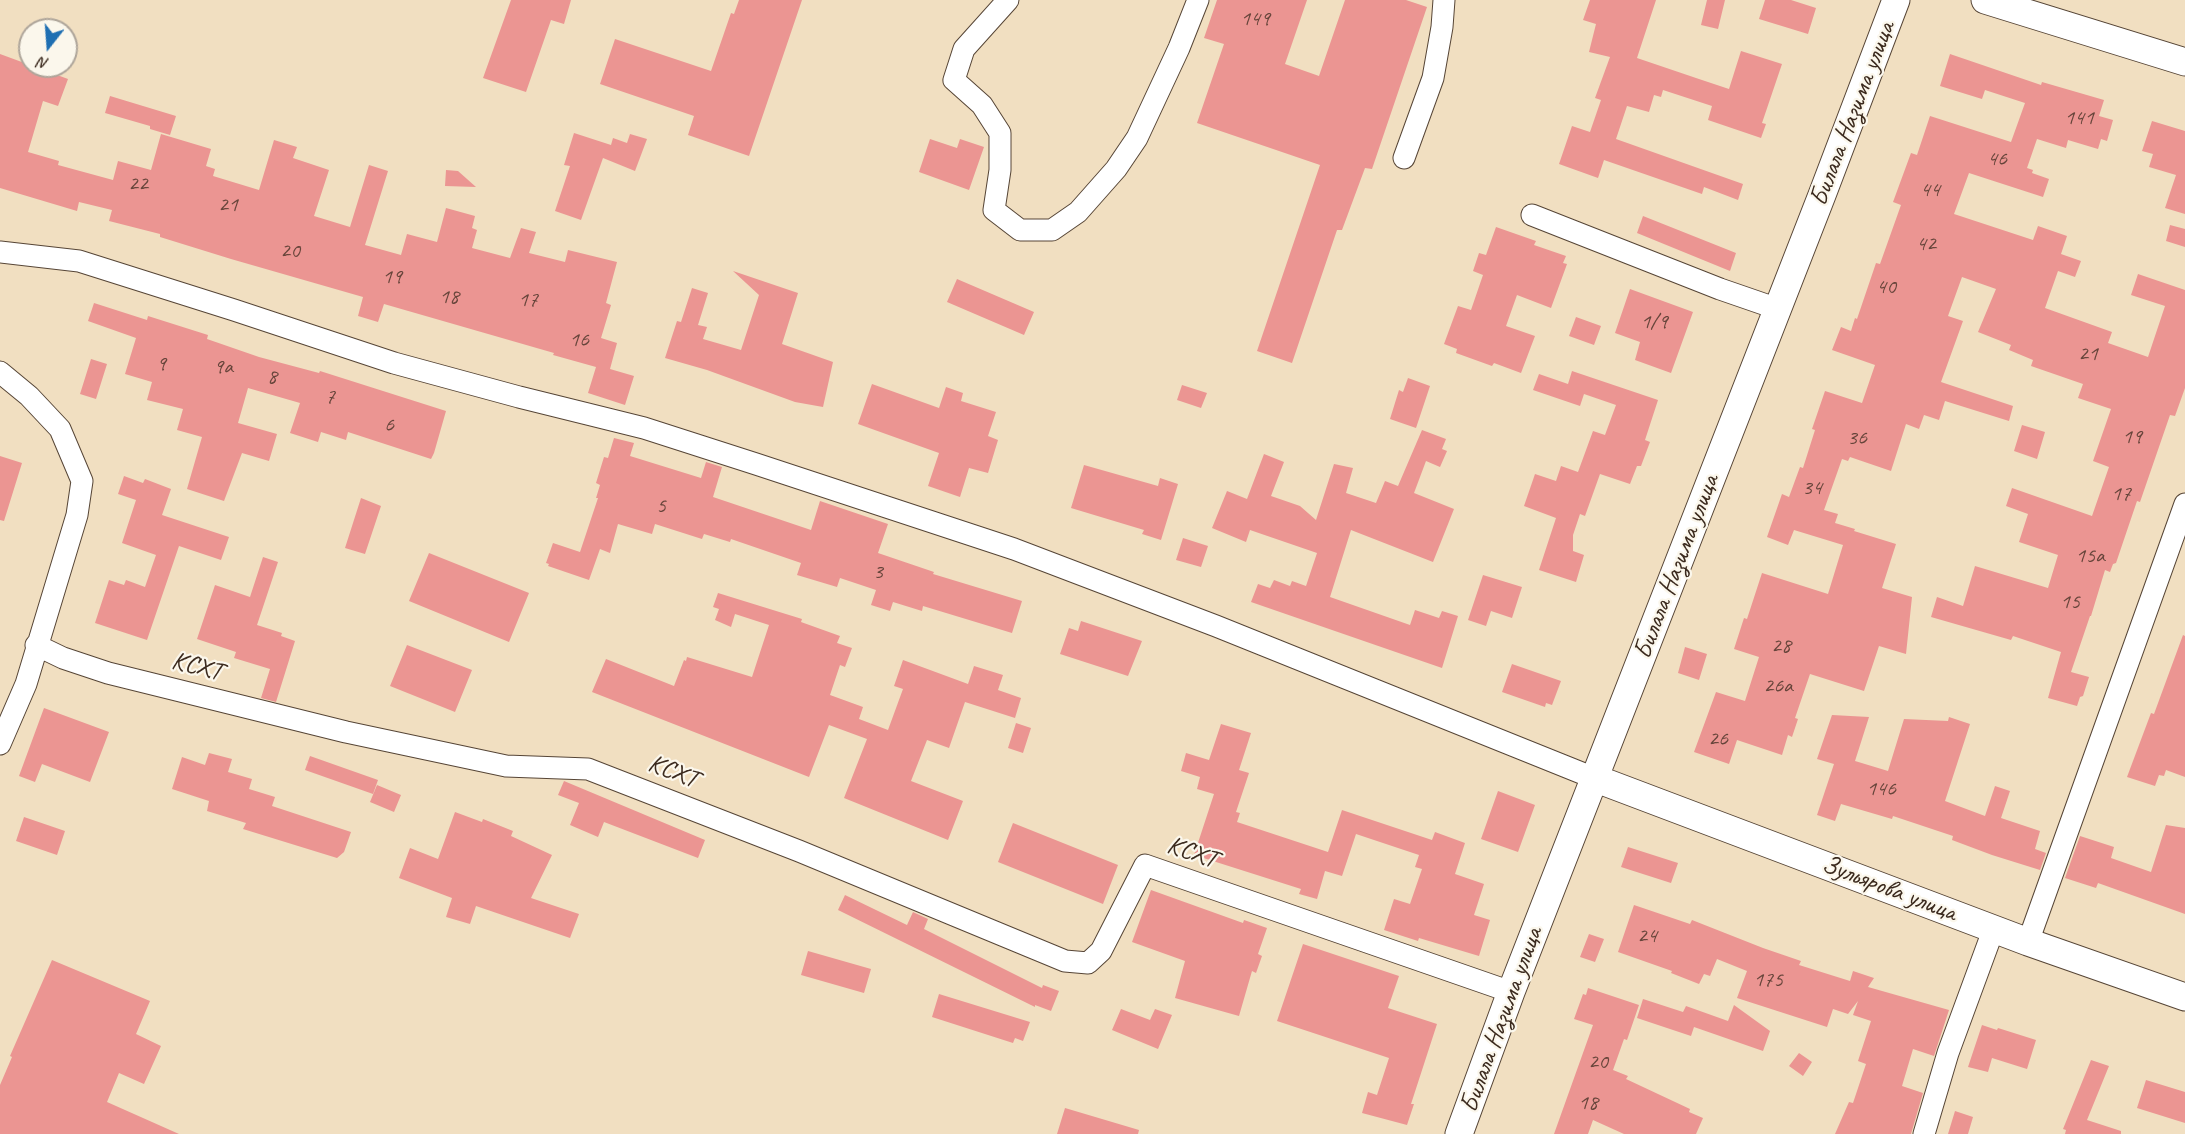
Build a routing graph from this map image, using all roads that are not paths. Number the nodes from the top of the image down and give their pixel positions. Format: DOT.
graph roads {
  1 [pos="1008,0"];
  2 [pos="1198,0"];
  3 [pos="1444,0"];
  4 [pos="1896,0"];
  5 [pos="1985,0"];
  6 [pos="2185,62"];
  7 [pos="1404,158"];
  8 [pos="1532,215"];
  9 [pos="0,252"];
  10 [pos="1778,309"];
  11 [pos="0,372"];
  12 [pos="2185,504"];
  13 [pos="36,645"];
  14 [pos="0,744"];
  15 [pos="1594,778"];
  16 [pos="1994,928"];
  17 [pos="2028,942"];
  18 [pos="1511,992"];
  19 [pos="2185,997"];
  20 [pos="1459,1134"];
  21 [pos="1923,1134"];
  1 -- 2 [label="street"];
  3 -- 7 [label="street"];
  4 -- 10 [label="street, Билала Назима улица"];
  5 -- 6 [label="street"];
  8 -- 10 [label="street"];
  9 -- 15 [label="street"];
  10 -- 15 [label="street, Билала Назима улица"];
  11 -- 13 [label="street"];
  12 -- 17 [label="street"];
  13 -- 14 [label="street"];
  13 -- 18 [label="street, КСХТ"];
  15 -- 16 [label="street, Зульярова улица"];
  15 -- 18 [label="street, Билала Назима улица"];
  16 -- 17 [label="street, Зульярова улица"];
  16 -- 21 [label="street"];
  17 -- 19 [label="street, Зульярова улица"];
  18 -- 20 [label="street, Билала Назима улица"];
}
